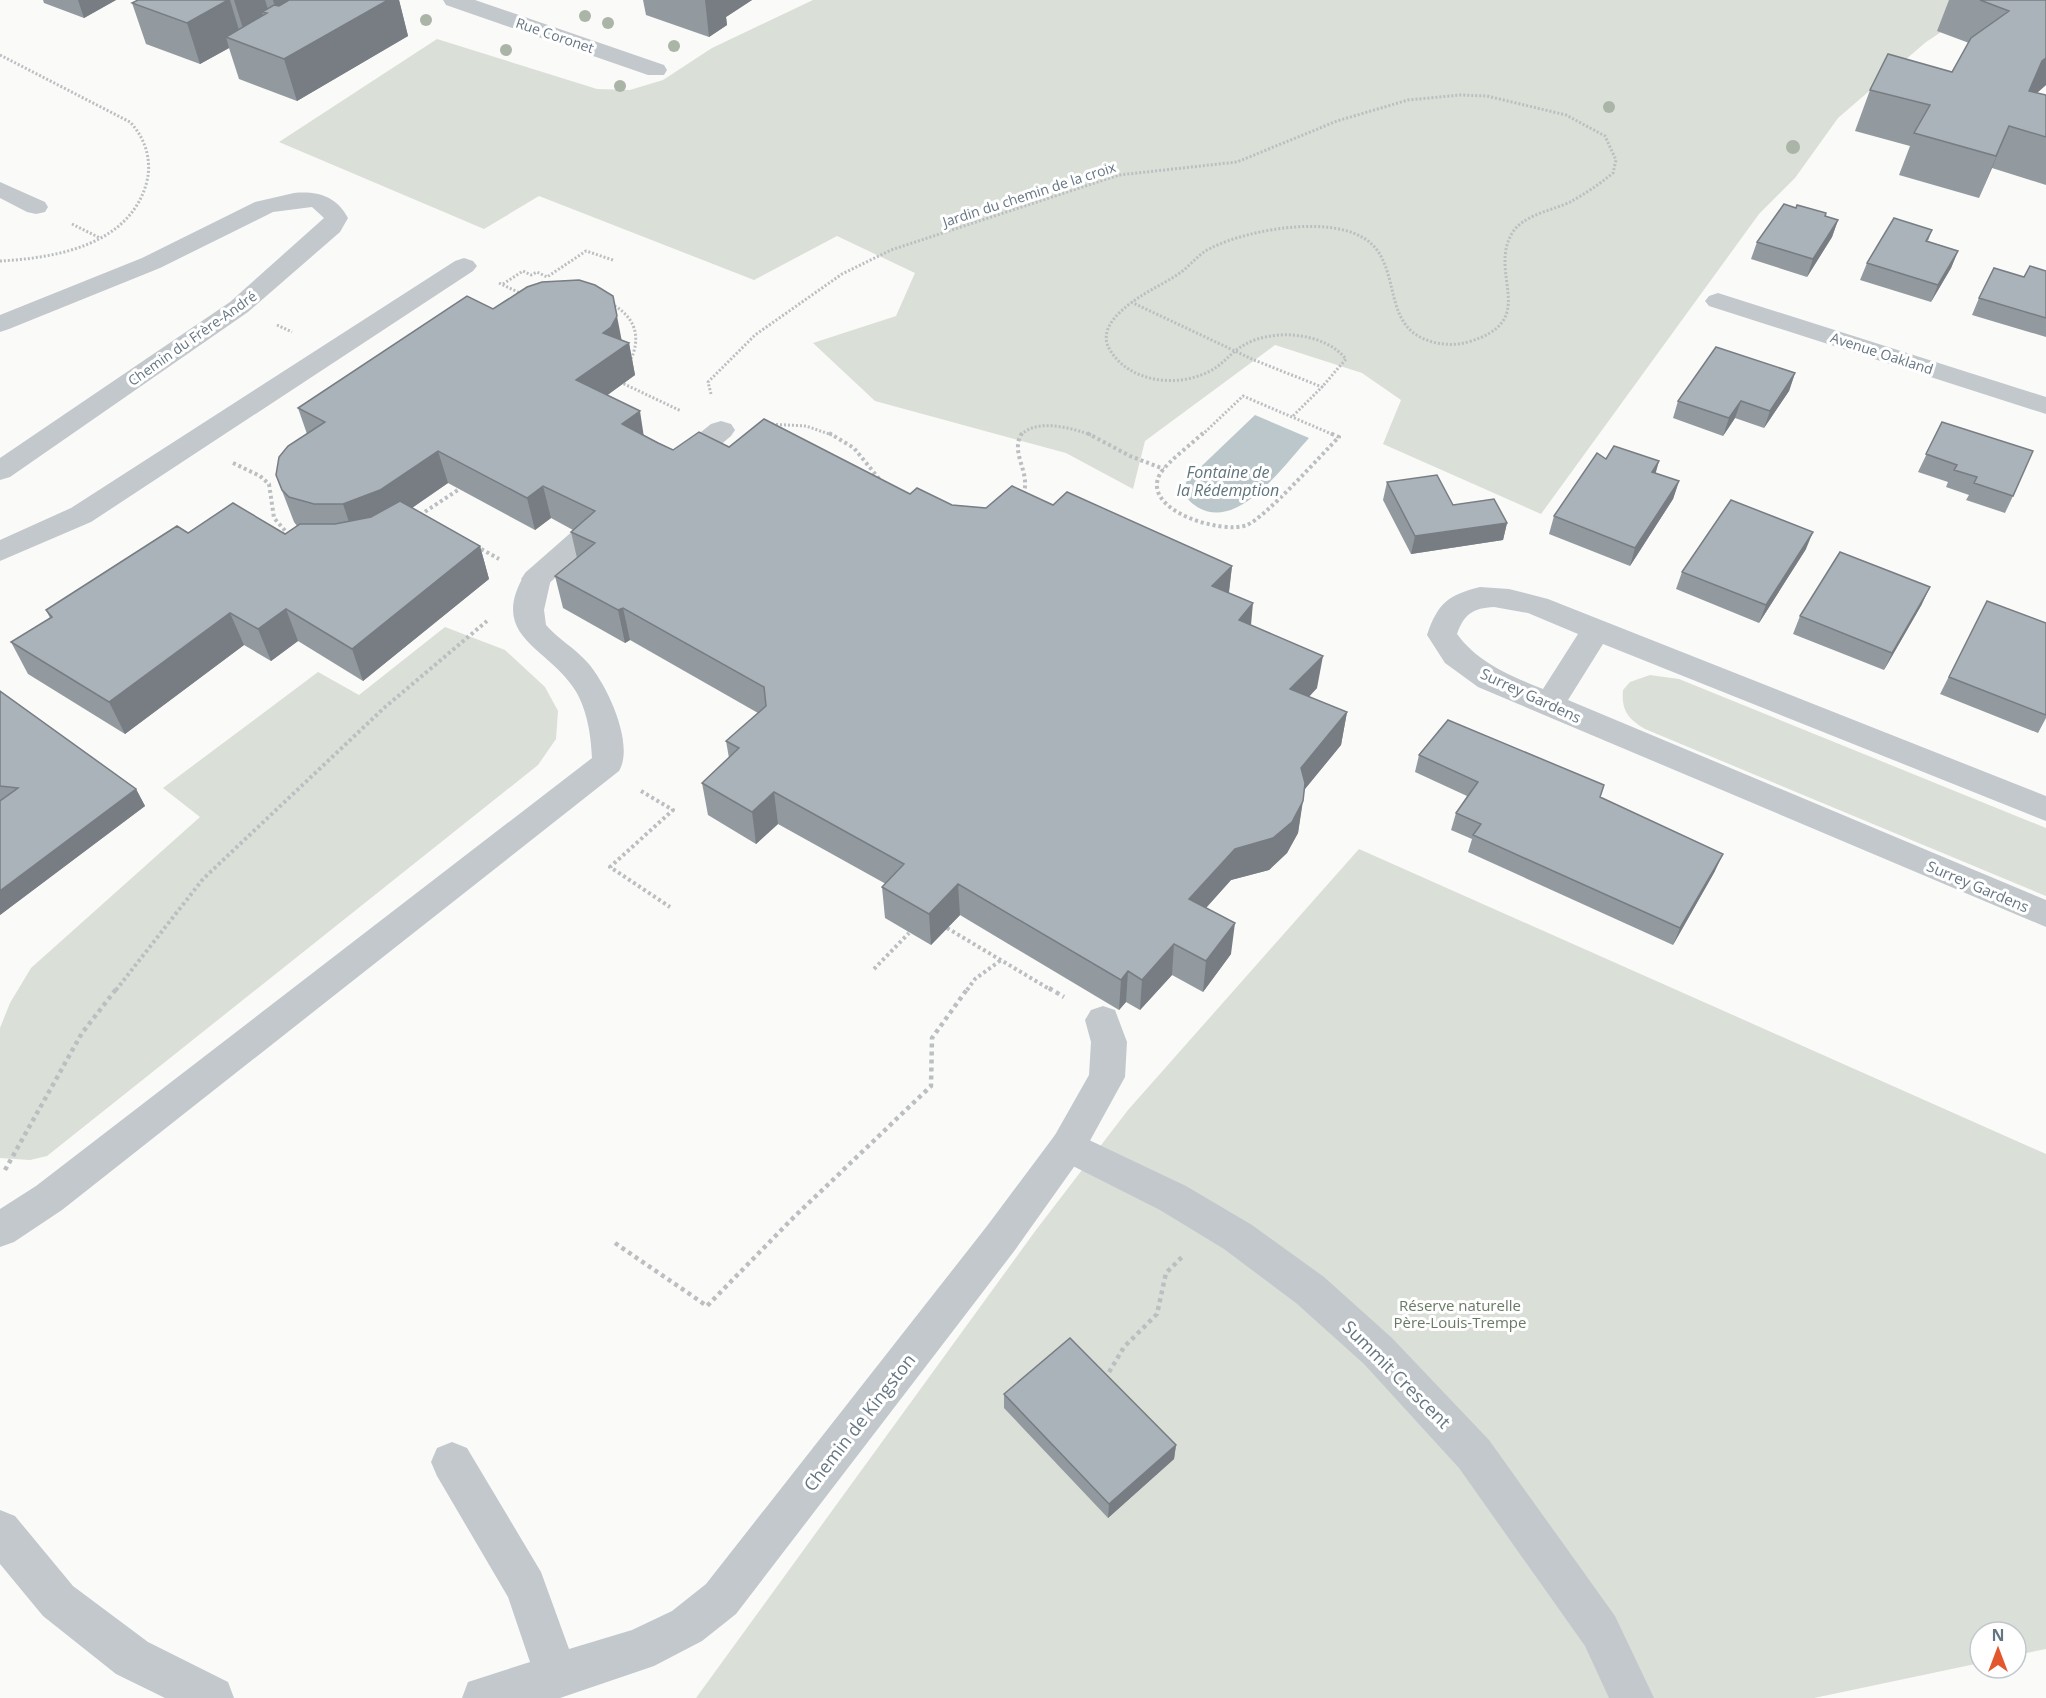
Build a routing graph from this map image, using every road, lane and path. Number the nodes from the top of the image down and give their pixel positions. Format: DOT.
graph roads {
  1 [pos="454,0"];
  2 [pos="0,55"];
  3 [pos="656,70"];
  4 [pos="0,189"];
  5 [pos="36,207"];
  6 [pos="613,260"];
  7 [pos="0,261"];
  8 [pos="464,266"];
  9 [pos="502,285"];
  10 [pos="526,296"];
  11 [pos="1718,301"];
  12 [pos="1131,302"];
  13 [pos="610,303"];
  14 [pos="0,324"];
  15 [pos="1234,351"];
  16 [pos="627,364"];
  17 [pos="612,378"];
  18 [pos="1322,387"];
  19 [pos="2046,406"];
  20 [pos="1292,417"];
  21 [pos="721,430"];
  22 [pos="238,466"];
  23 [pos="1164,469"];
  24 [pos="0,471"];
  25 [pos="664,475"];
  26 [pos="465,485"];
  27 [pos="886,487"];
  28 [pos="1019,502"];
  29 [pos="410,510"];
  30 [pos="420,515"];
  31 [pos="430,520"];
  32 [pos="411,521"];
  33 [pos="585,536"];
  34 [pos="292,537"];
  35 [pos="468,542"];
  36 [pos="0,551"];
  37 [pos="536,579"];
  38 [pos="1597,628"];
  39 [pos="1548,705"];
  40 [pos="633,786"];
  41 [pos="2046,808"];
  42 [pos="670,908"];
  43 [pos="2046,914"];
  44 [pos="947,928"];
  45 [pos="909,933"];
  46 [pos="1001,960"];
  47 [pos="874,969"];
  48 [pos="1103,1020"];
  49 [pos="1068,1146"];
  50 [pos="0,1180"];
  51 [pos="1211,1221"];
  52 [pos="0,1230"];
  53 [pos="615,1243"];
  54 [pos="1101,1384"];
  55 [pos="452,1462"];
  56 [pos="0,1531"];
  57 [pos="557,1677"];
  58 [pos="212,1698"];
  59 [pos="484,1698"];
  60 [pos="1632,1698"];
  1 -- 3 [label="street, Rue Coronet"];
  2 -- 7 [label="path"];
  4 -- 5 [label="street"];
  6 -- 9 [label="path"];
  8 -- 9 [label="path"];
  8 -- 36 [label="street"];
  9 -- 10 [label="path"];
  11 -- 19 [label="street, Avenue Oakland"];
  12 -- 15 [label="path"];
  12 -- 15 [label="path, Jardin du chemin de la croix"];
  12 -- 21 [label="path, Jardin du chemin de la croix"];
  13 -- 16 [label="path"];
  14 -- 24 [label="street, Chemin du Frère-André"];
  15 -- 18 [label="path"];
  15 -- 18 [label="path, Jardin du chemin de la croix"];
  17 -- 21 [label="path"];
  18 -- 20 [label="path"];
  20 -- 23 [label="path"];
  20 -- 23 [label="path"];
  21 -- 25 [label="street"];
  21 -- 27 [label="path"];
  22 -- 34 [label="path"];
  23 -- 28 [label="path"];
  26 -- 30 [label="path"];
  29 -- 30 [label="path"];
  30 -- 31 [label="path"];
  30 -- 32 [label="path"];
  33 -- 37 [label="street"];
  35 -- 37 [label="path"];
  37 -- 50 [label="path"];
  37 -- 52 [label="street"];
  38 -- 39 [label="street"];
  38 -- 39 [label="street, Surrey Gardens"];
  38 -- 41 [label="street, Surrey Gardens"];
  39 -- 43 [label="street, Surrey Gardens"];
  40 -- 42 [label="path"];
  44 -- 46 [label="path"];
  45 -- 47 [label="path"];
  46 -- 48 [label="path"];
  46 -- 53 [label="path"];
  48 -- 49 [label="street, Chemin de Kingston"];
  49 -- 51 [label="street, Summit Crescent"];
  49 -- 57 [label="street, Chemin de Kingston"];
  51 -- 54 [label="path"];
  51 -- 60 [label="street, Summit Crescent"];
  55 -- 57 [label="street"];
  56 -- 58 [label="street"];
  57 -- 59 [label="street, Chemin de Kingston"];
}
